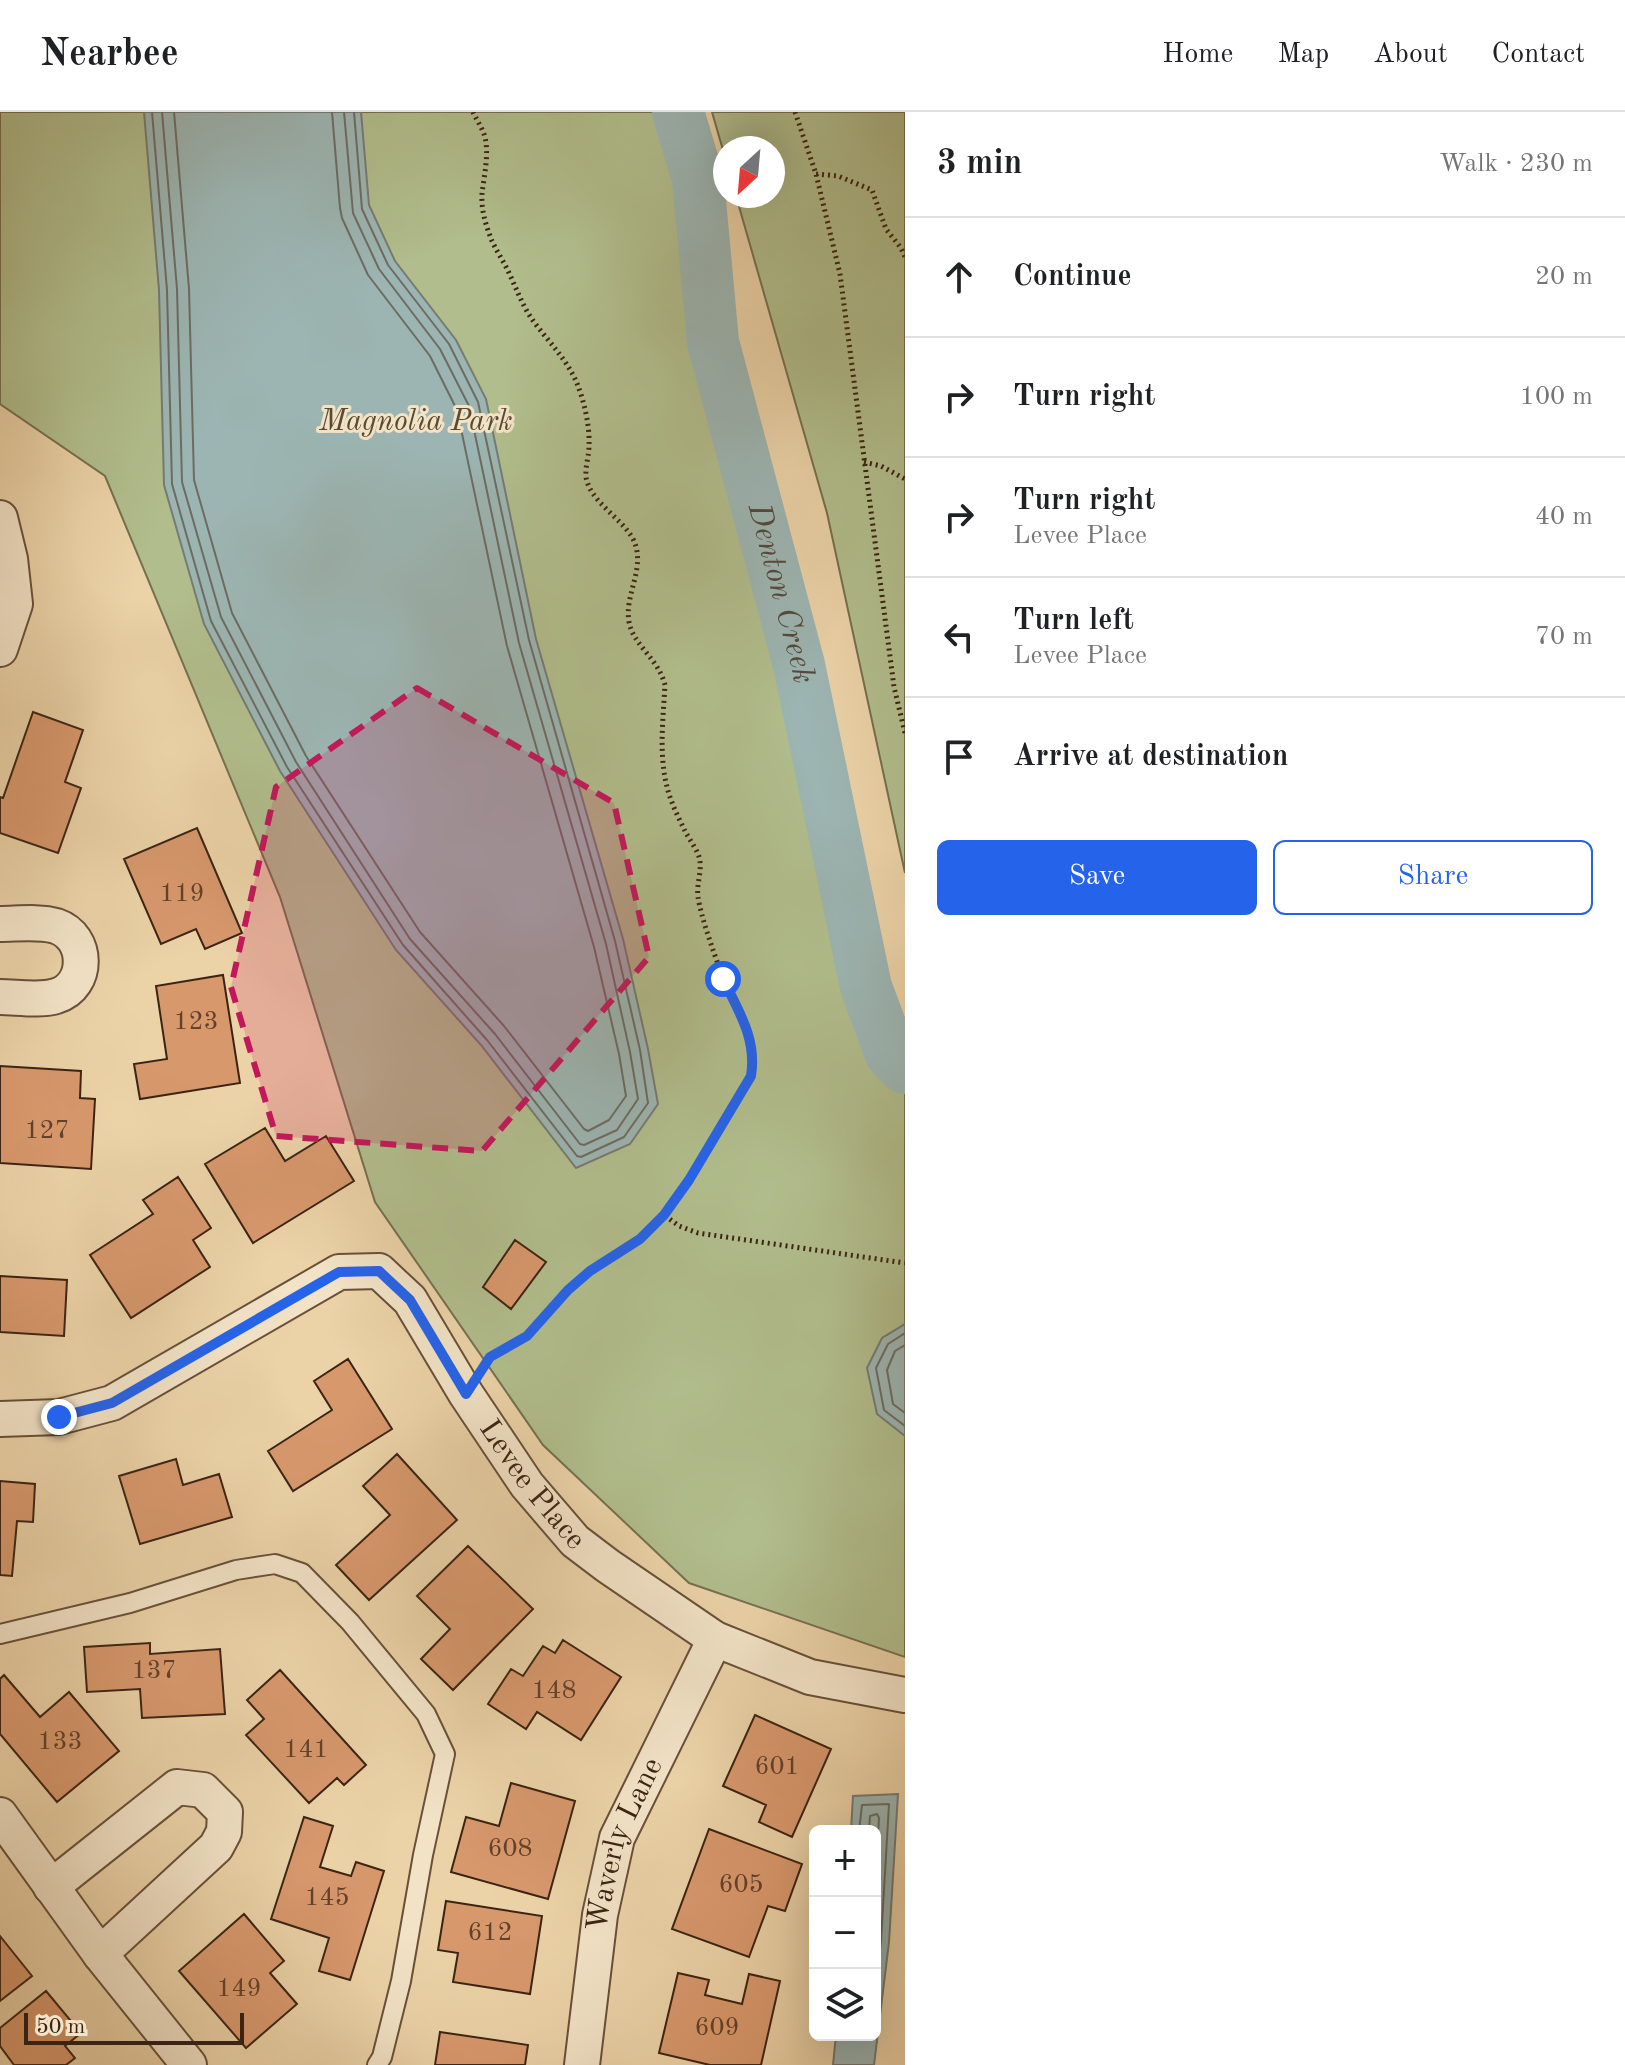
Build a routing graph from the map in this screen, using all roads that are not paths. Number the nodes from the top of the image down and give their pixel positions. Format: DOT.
graph roads {
  1 [pos="0,518"];
  2 [pos="0,649"];
  3 [pos="0,924"];
  4 [pos="0,997"];
  5 [pos="0,1419"];
  6 [pos="0,1634"];
  7 [pos="715,1639"];
  8 [pos="905,1695"];
  9 [pos="0,1815"];
  10 [pos="51,1887"];
  11 [pos="100,1954"];
  12 [pos="189,2065"];
  13 [pos="377,2065"];
  14 [pos="582,2065"];
  1 -- 2 [label="street"];
  3 -- 4 [label="street"];
  5 -- 7 [label="street, Levee Place"];
  6 -- 13 [label="lane"];
  7 -- 8 [label="street, Levee Place"];
  7 -- 14 [label="street, Waverly Lane"];
  9 -- 10 [label="street"];
  10 -- 11 [label="street"];
  10 -- 11 [label="street"];
  11 -- 12 [label="street"];
}
